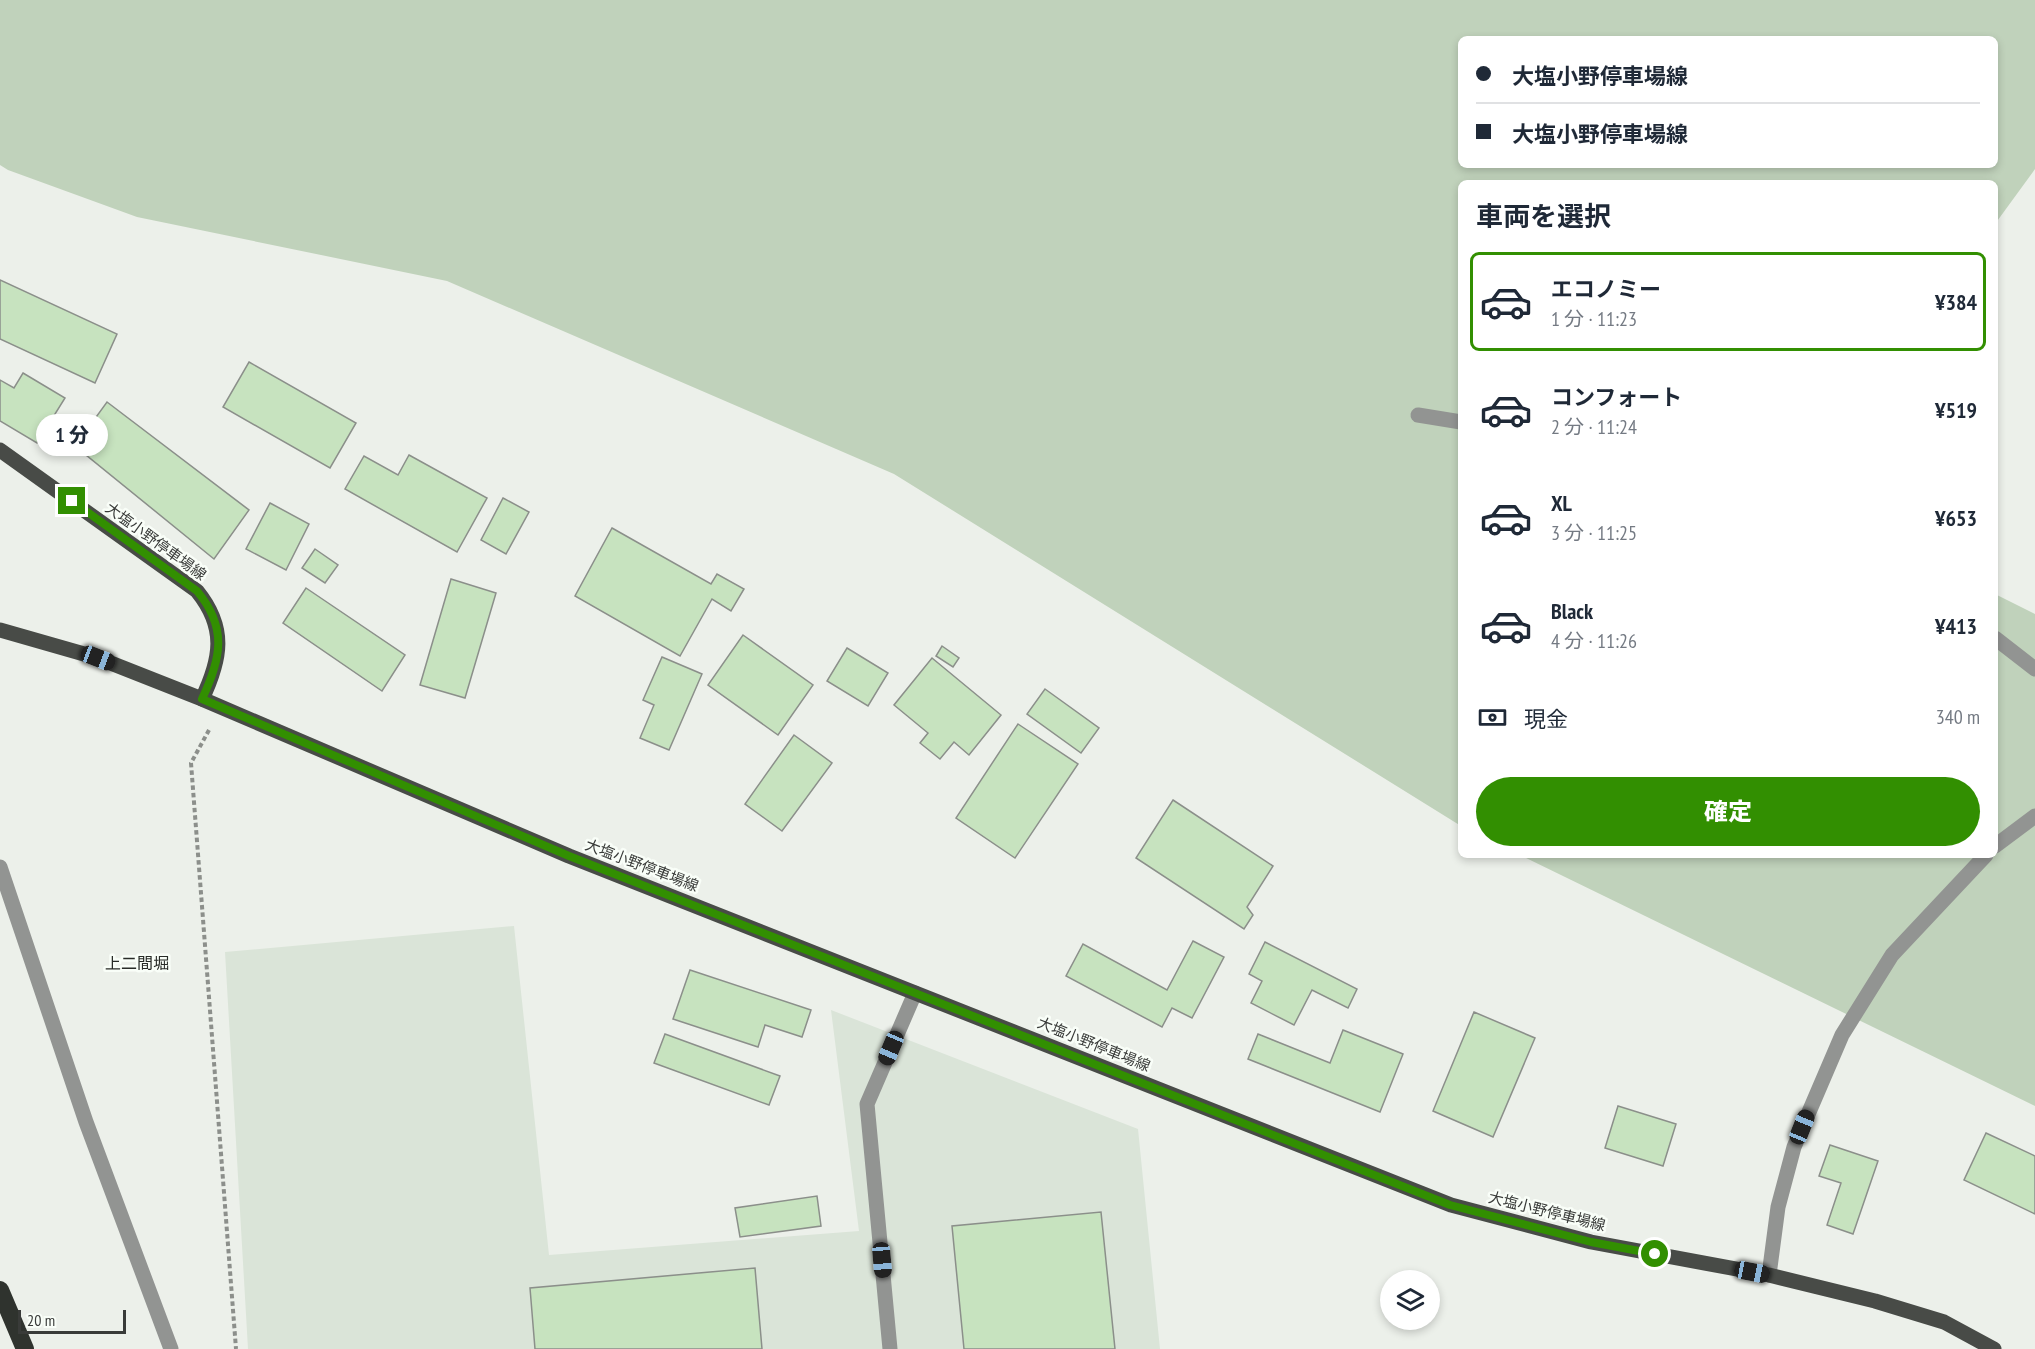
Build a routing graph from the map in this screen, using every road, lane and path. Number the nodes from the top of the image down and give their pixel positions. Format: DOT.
graph roads {
  1 [pos="1418,415"];
  2 [pos="1458,422"];
  3 [pos="0,450"];
  4 [pos="0,630"];
  5 [pos="1998,640"];
  6 [pos="2035,669"];
  7 [pos="202,699"];
  8 [pos="222,708"];
  9 [pos="2035,816"];
  10 [pos="1998,844"];
  11 [pos="1983,858"];
  12 [pos="0,867"];
  13 [pos="915,993"];
  14 [pos="1769,1275"];
  15 [pos="0,1290"];
  16 [pos="25,1349"];
  17 [pos="171,1349"];
  18 [pos="236,1349"];
  19 [pos="890,1349"];
  20 [pos="1994,1349"];
  1 -- 2 [label="street"];
  3 -- 7 [label="main road, 大塩小野停車場線"];
  4 -- 7 [label="main road, 大塩小野停車場線"];
  5 -- 6 [label="street"];
  7 -- 8 [label="main road, 大塩小野停車場線"];
  8 -- 13 [label="main road, 大塩小野停車場線"];
  8 -- 18 [label="path"];
  9 -- 10 [label="street"];
  11 -- 14 [label="street"];
  12 -- 17 [label="street"];
  13 -- 14 [label="main road, 大塩小野停車場線"];
  13 -- 19 [label="street"];
  14 -- 20 [label="main road, 大塩小野停車場線"];
  15 -- 16 [label="highway"];
}
